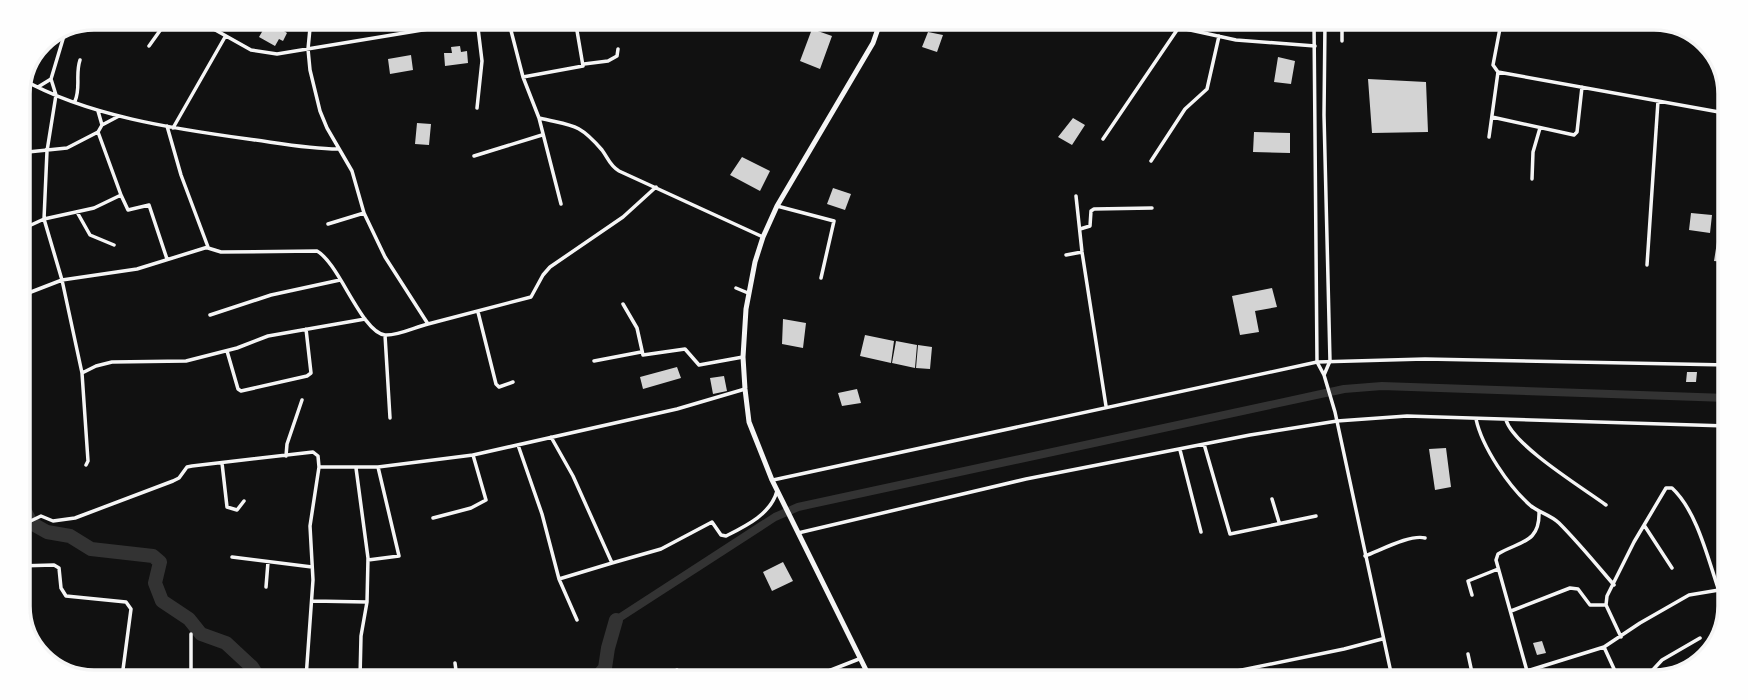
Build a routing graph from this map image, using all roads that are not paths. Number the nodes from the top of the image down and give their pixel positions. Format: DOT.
graph roads {
  1 [pos="160,30"];
  2 [pos="214,30"];
  3 [pos="310,30"];
  4 [pos="419,30"];
  5 [pos="478,30"];
  6 [pos="511,30"];
  7 [pos="577,30"];
  8 [pos="877,30"];
  9 [pos="1178,30"];
  10 [pos="1194,30"];
  11 [pos="1314,30"];
  12 [pos="1325,30"];
  13 [pos="1342,30"];
  14 [pos="1500,30"];
  15 [pos="1219,36"];
  16 [pos="225,37"];
  17 [pos="63,38"];
  18 [pos="1342,41"];
  19 [pos="149,46"];
  20 [pos="1315,46"];
  21 [pos="308,49"];
  22 [pos="618,49"];
  23 [pos="80,60"];
  24 [pos="584,64"];
  25 [pos="1498,72"];
  26 [pos="523,77"];
  27 [pos="51,79"];
  28 [pos="31,83"];
  29 [pos="37,87"];
  30 [pos="1582,87"];
  31 [pos="56,95"];
  32 [pos="75,101"];
  33 [pos="1658,101"];
  34 [pos="477,108"];
  35 [pos="98,111"];
  36 [pos="1718,112"];
  37 [pos="119,117"];
  38 [pos="1492,117"];
  39 [pos="538,118"];
  40 [pos="102,125"];
  41 [pos="170,127"];
  42 [pos="1540,128"];
  43 [pos="98,132"];
  44 [pos="542,135"];
  45 [pos="1489,137"];
  46 [pos="1103,139"];
  47 [pos="338,149"];
  48 [pos="47,151"];
  49 [pos="30,152"];
  50 [pos="474,156"];
  51 [pos="1150,161"];
  52 [pos="1532,179"];
  53 [pos="656,187"];
  54 [pos="121,195"];
  55 [pos="1076,196"];
  56 [pos="561,204"];
  57 [pos="777,206"];
  58 [pos="1152,208"];
  59 [pos="77,212"];
  60 [pos="364,213"];
  61 [pos="44,219"];
  62 [pos="328,224"];
  63 [pos="32,225"];
  64 [pos="1080,229"];
  65 [pos="763,237"];
  66 [pos="114,245"];
  67 [pos="208,247"];
  68 [pos="1082,252"];
  69 [pos="1066,255"];
  70 [pos="167,259"];
  71 [pos="1647,265"];
  72 [pos="821,278"];
  73 [pos="62,280"];
  74 [pos="340,280"];
  75 [pos="736,288"];
  76 [pos="30,292"];
  77 [pos="748,293"];
  78 [pos="622,304"];
  79 [pos="478,312"];
  80 [pos="210,314"];
  81 [pos="365,319"];
  82 [pos="428,324"];
  83 [pos="306,329"];
  84 [pos="385,335"];
  85 [pos="227,351"];
  86 [pos="641,352"];
  87 [pos="743,357"];
  88 [pos="594,361"];
  89 [pos="1330,361"];
  90 [pos="1317,362"];
  91 [pos="1718,365"];
  92 [pos="82,373"];
  93 [pos="1324,375"];
  94 [pos="513,382"];
  95 [pos="745,389"];
  96 [pos="302,400"];
  97 [pos="1106,406"];
  98 [pos="390,418"];
  99 [pos="1476,419"];
  100 [pos="1506,420"];
  101 [pos="1337,421"];
  102 [pos="1718,426"];
  103 [pos="551,436"];
  104 [pos="518,444"];
  105 [pos="1204,444"];
  106 [pos="1180,450"];
  107 [pos="473,455"];
  108 [pos="286,456"];
  109 [pos="222,463"];
  110 [pos="86,465"];
  111 [pos="319,467"];
  112 [pos="378,467"];
  113 [pos="356,468"];
  114 [pos="772,480"];
  115 [pos="777,491"];
  116 [pos="1272,499"];
  117 [pos="244,500"];
  118 [pos="1606,505"];
  119 [pos="1539,510"];
  120 [pos="1316,516"];
  121 [pos="433,518"];
  122 [pos="30,521"];
  123 [pos="1279,522"];
  124 [pos="1644,525"];
  125 [pos="1200,532"];
  126 [pos="798,533"];
  127 [pos="1425,538"];
  128 [pos="1365,556"];
  129 [pos="232,557"];
  130 [pos="368,560"];
  131 [pos="268,562"];
  132 [pos="612,562"];
  133 [pos="30,566"];
  134 [pos="312,567"];
  135 [pos="1672,568"];
  136 [pos="1498,569"];
  137 [pos="559,579"];
  138 [pos="1614,585"];
  139 [pos="266,587"];
  140 [pos="1718,588"];
  141 [pos="1718,591"];
  142 [pos="1472,595"];
  143 [pos="312,601"];
  144 [pos="367,602"];
  145 [pos="1606,605"];
  146 [pos="1511,611"];
  147 [pos="577,620"];
  148 [pos="191,634"];
  149 [pos="1621,637"];
  150 [pos="1700,638"];
  151 [pos="1382,639"];
  152 [pos="1604,647"];
  153 [pos="1468,654"];
  154 [pos="859,659"];
  155 [pos="455,663"];
  156 [pos="1534,669"];
  157 [pos="123,670"];
  158 [pos="191,670"];
  159 [pos="307,670"];
  160 [pos="360,670"];
  161 [pos="456,670"];
  162 [pos="832,670"];
  163 [pos="865,670"];
  164 [pos="1239,670"];
  165 [pos="1390,670"];
  166 [pos="1471,670"];
  167 [pos="1527,670"];
  168 [pos="1530,670"];
  169 [pos="1615,670"];
  170 [pos="1652,670"];
  1 -- 19 [label="street"];
  2 -- 16 [label="street"];
  3 -- 21 [label="street"];
  4 -- 21 [label="street"];
  5 -- 34 [label="street"];
  6 -- 26 [label="street"];
  7 -- 24 [label="street"];
  8 -- 57 [label="highway"];
  9 -- 46 [label="street"];
  10 -- 15 [label="street"];
  11 -- 20 [label="street"];
  12 -- 89 [label="street"];
  13 -- 18 [label="street"];
  14 -- 25 [label="street"];
  15 -- 20 [label="street"];
  15 -- 51 [label="street"];
  16 -- 21 [label="street"];
  16 -- 41 [label="street"];
  17 -- 27 [label="street"];
  20 -- 90 [label="street"];
  21 -- 47 [label="street"];
  22 -- 24 [label="street"];
  23 -- 32 [label="street"];
  24 -- 26 [label="street"];
  25 -- 30 [label="street"];
  25 -- 38 [label="street"];
  26 -- 39 [label="street"];
  27 -- 29 [label="street"];
  27 -- 31 [label="street"];
  28 -- 29 [label="street"];
  29 -- 31 [label="street"];
  30 -- 33 [label="street"];
  30 -- 42 [label="street"];
  31 -- 32 [label="street"];
  31 -- 48 [label="street"];
  32 -- 35 [label="street"];
  33 -- 36 [label="street"];
  33 -- 71 [label="street"];
  35 -- 37 [label="street"];
  35 -- 40 [label="street"];
  37 -- 40 [label="street"];
  37 -- 41 [label="street"];
  38 -- 42 [label="street"];
  38 -- 45 [label="street"];
  39 -- 44 [label="street"];
  39 -- 53 [label="street"];
  40 -- 43 [label="street"];
  41 -- 47 [label="street"];
  41 -- 67 [label="street"];
  42 -- 52 [label="street"];
  43 -- 48 [label="street"];
  43 -- 54 [label="street"];
  44 -- 50 [label="street"];
  44 -- 56 [label="street"];
  47 -- 60 [label="street"];
  48 -- 49 [label="street"];
  48 -- 61 [label="street"];
  53 -- 65 [label="street"];
  53 -- 79 [label="street"];
  54 -- 59 [label="street"];
  54 -- 70 [label="street"];
  55 -- 64 [label="street"];
  57 -- 65 [label="highway"];
  57 -- 72 [label="street"];
  58 -- 64 [label="street"];
  59 -- 61 [label="street"];
  59 -- 66 [label="street"];
  60 -- 62 [label="street"];
  60 -- 82 [label="street"];
  61 -- 63 [label="street"];
  61 -- 73 [label="street"];
  64 -- 68 [label="street"];
  65 -- 77 [label="highway"];
  67 -- 70 [label="street"];
  67 -- 74 [label="street"];
  68 -- 69 [label="street"];
  68 -- 97 [label="street"];
  70 -- 73 [label="street"];
  73 -- 76 [label="street"];
  73 -- 92 [label="street"];
  74 -- 80 [label="street"];
  74 -- 81 [label="street"];
  75 -- 77 [label="street"];
  77 -- 87 [label="highway"];
  78 -- 86 [label="street"];
  79 -- 82 [label="street"];
  79 -- 94 [label="street"];
  81 -- 83 [label="street"];
  81 -- 84 [label="street"];
  82 -- 84 [label="street"];
  83 -- 85 [label="street"];
  83 -- 85 [label="street"];
  84 -- 98 [label="street"];
  85 -- 92 [label="street"];
  86 -- 87 [label="street"];
  86 -- 88 [label="street"];
  87 -- 95 [label="highway"];
  89 -- 90 [label="street"];
  89 -- 91 [label="street"];
  89 -- 93 [label="street"];
  90 -- 93 [label="street"];
  90 -- 97 [label="street"];
  92 -- 110 [label="street"];
  93 -- 101 [label="street"];
  95 -- 103 [label="street"];
  95 -- 114 [label="highway"];
  96 -- 108 [label="street"];
  97 -- 114 [label="street"];
  99 -- 100 [label="street"];
  99 -- 101 [label="street"];
  99 -- 119 [label="street"];
  100 -- 102 [label="street"];
  100 -- 118 [label="street"];
  101 -- 105 [label="street"];
  101 -- 128 [label="street"];
  103 -- 104 [label="street"];
  103 -- 132 [label="street"];
  104 -- 107 [label="street"];
  104 -- 137 [label="street"];
  105 -- 106 [label="street"];
  105 -- 123 [label="street"];
  106 -- 125 [label="street"];
  106 -- 126 [label="street"];
  107 -- 112 [label="street"];
  107 -- 121 [label="street"];
  108 -- 109 [label="street"];
  108 -- 111 [label="street"];
  109 -- 117 [label="street"];
  109 -- 122 [label="street"];
  111 -- 113 [label="street"];
  111 -- 134 [label="street"];
  112 -- 113 [label="street"];
  112 -- 130 [label="street"];
  113 -- 130 [label="street"];
  114 -- 115 [label="highway"];
  115 -- 126 [label="highway"];
  115 -- 132 [label="street"];
  116 -- 123 [label="street"];
  119 -- 136 [label="street"];
  119 -- 138 [label="street"];
  120 -- 123 [label="street"];
  124 -- 135 [label="street"];
  124 -- 138 [label="street"];
  124 -- 140 [label="street"];
  126 -- 154 [label="highway"];
  127 -- 128 [label="street"];
  128 -- 151 [label="street"];
  129 -- 131 [label="street"];
  130 -- 144 [label="street"];
  131 -- 134 [label="street"];
  131 -- 139 [label="street"];
  132 -- 137 [label="street"];
  133 -- 157 [label="street"];
  134 -- 143 [label="street"];
  136 -- 142 [label="street"];
  136 -- 146 [label="street"];
  137 -- 147 [label="street"];
  138 -- 145 [label="street"];
  141 -- 149 [label="street"];
  143 -- 144 [label="street"];
  143 -- 159 [label="street"];
  144 -- 160 [label="street"];
  145 -- 146 [label="street"];
  145 -- 149 [label="street"];
  146 -- 167 [label="street"];
  148 -- 158 [label="street"];
  149 -- 152 [label="street"];
  150 -- 170 [label="street"];
  151 -- 164 [label="street"];
  151 -- 165 [label="street"];
  152 -- 156 [label="street"];
  152 -- 169 [label="street"];
  153 -- 166 [label="street"];
  154 -- 162 [label="street"];
  154 -- 163 [label="highway"];
  155 -- 161 [label="street"];
  156 -- 168 [label="street"];
}
